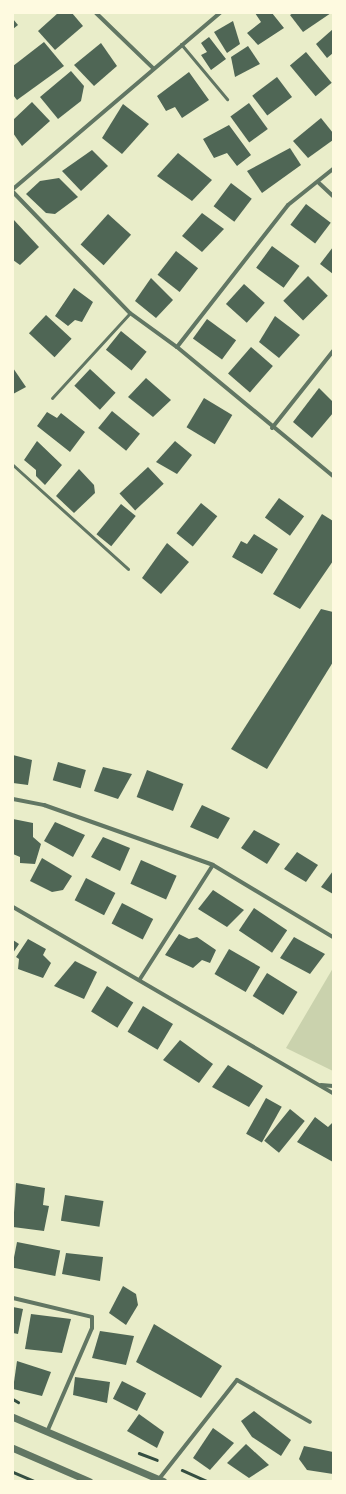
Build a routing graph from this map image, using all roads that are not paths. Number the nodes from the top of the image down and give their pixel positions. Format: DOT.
graph roads {
  1 [pos="96,13"];
  2 [pos="220,13"];
  3 [pos="181,44"];
  4 [pos="153,68"];
  5 [pos="227,99"];
  6 [pos="333,169"];
  7 [pos="319,183"];
  8 [pos="13,189"];
  9 [pos="13,192"];
  10 [pos="333,196"];
  11 [pos="130,313"];
  12 [pos="177,347"];
  13 [pos="333,351"];
  14 [pos="52,398"];
  15 [pos="272,428"];
  16 [pos="13,465"];
  17 [pos="333,476"];
  18 [pos="128,569"];
  19 [pos="13,799"];
  20 [pos="214,865"];
  21 [pos="13,907"];
  22 [pos="333,937"];
  23 [pos="140,979"];
  24 [pos="319,1084"];
  25 [pos="333,1086"];
  26 [pos="333,1093"];
  27 [pos="13,1298"];
  28 [pos="13,1417"];
  29 [pos="310,1422"];
  30 [pos="47,1432"];
  31 [pos="13,1448"];
  32 [pos="161,1480"];
  33 [pos="89,1481"];
  1 -- 4 [label="street"];
  2 -- 3 [label="street"];
  3 -- 4 [label="street"];
  3 -- 5 [label="lane"];
  4 -- 8 [label="street"];
  6 -- 7 [label="street"];
  7 -- 10 [label="street"];
  7 -- 12 [label="street"];
  9 -- 11 [label="street"];
  11 -- 12 [label="street"];
  11 -- 14 [label="lane"];
  12 -- 15 [label="street"];
  13 -- 15 [label="street"];
  15 -- 17 [label="street"];
  16 -- 18 [label="lane"];
  19 -- 20 [label="street"];
  20 -- 22 [label="street"];
  20 -- 23 [label="street"];
  21 -- 23 [label="street"];
  23 -- 24 [label="street"];
  24 -- 25 [label="street"];
  24 -- 26 [label="street"];
  27 -- 30 [label="street"];
  28 -- 30 [label="street"];
  29 -- 32 [label="street"];
  30 -- 32 [label="street"];
  31 -- 33 [label="street"];
}
